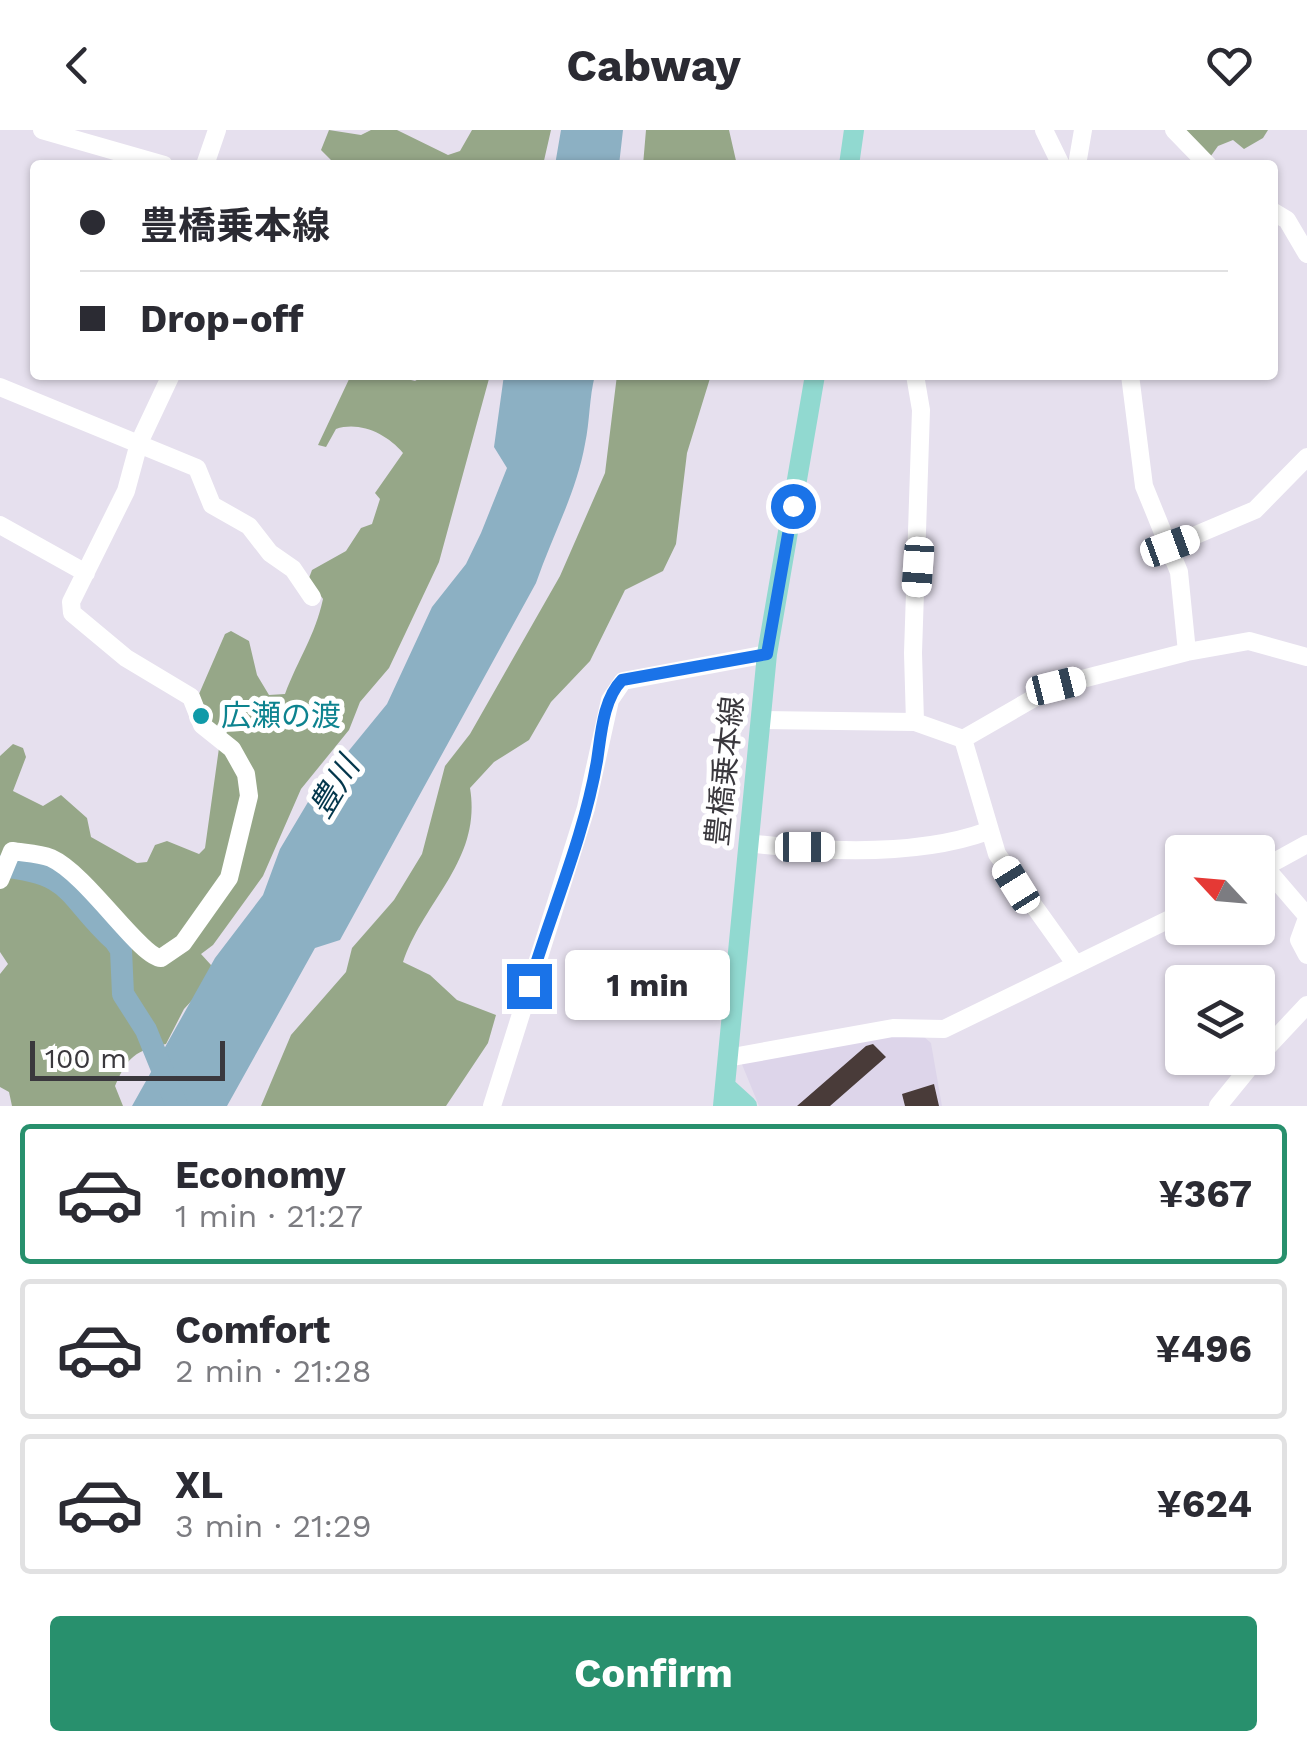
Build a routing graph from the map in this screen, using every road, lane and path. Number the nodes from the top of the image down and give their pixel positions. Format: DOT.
graph roads {
  1 [pos="42,130"];
  2 [pos="217,130"];
  3 [pos="854,130"];
  4 [pos="1044,130"];
  5 [pos="1083,130"];
  6 [pos="1174,130"];
  7 [pos="147,160"];
  8 [pos="207,160"];
  9 [pos="851,160"];
  10 [pos="1059,160"];
  11 [pos="1077,160"];
  12 [pos="1203,160"];
  13 [pos="1278,215"];
  14 [pos="1307,254"];
  15 [pos="169,380"];
  16 [pos="814,380"];
  17 [pos="916,380"];
  18 [pos="1131,380"];
  19 [pos="0,388"];
  20 [pos="138,443"];
  21 [pos="1307,457"];
  22 [pos="0,525"];
  23 [pos="1170,546"];
  24 [pos="86,573"];
  25 [pos="312,597"];
  26 [pos="1187,652"];
  27 [pos="767,654"];
  28 [pos="1307,656"];
  29 [pos="760,720"];
  30 [pos="916,722"];
  31 [pos="963,739"];
  32 [pos="988,831"];
  33 [pos="748,843"];
  34 [pos="1307,844"];
  35 [pos="1275,861"];
  36 [pos="1,879"];
  37 [pos="1275,884"];
  38 [pos="1307,917"];
  39 [pos="1165,922"];
  40 [pos="1307,955"];
  41 [pos="1074,962"];
  42 [pos="1307,1005"];
  43 [pos="1275,1038"];
  44 [pos="728,1058"];
  45 [pos="1243,1075"];
  46 [pos="724,1096"];
  47 [pos="492,1106"];
  48 [pos="747,1106"];
  49 [pos="1218,1106"];
  1 -- 7 [label="street"];
  2 -- 8 [label="street"];
  3 -- 9 [label="main road"];
  4 -- 10 [label="street"];
  5 -- 11 [label="street"];
  6 -- 12 [label="street"];
  13 -- 14 [label="street"];
  15 -- 20 [label="street"];
  16 -- 27 [label="main road, 豊橋乗本線"];
  17 -- 30 [label="street"];
  18 -- 23 [label="street"];
  19 -- 20 [label="street"];
  20 -- 24 [label="street"];
  20 -- 25 [label="street"];
  21 -- 23 [label="street"];
  22 -- 24 [label="street"];
  23 -- 26 [label="street"];
  24 -- 36 [label="street"];
  26 -- 28 [label="street"];
  26 -- 31 [label="street"];
  27 -- 29 [label="main road, 豊橋乗本線"];
  27 -- 47 [label="street"];
  29 -- 30 [label="street"];
  29 -- 33 [label="main road, 豊橋乗本線"];
  30 -- 31 [label="street"];
  31 -- 32 [label="street"];
  32 -- 33 [label="street"];
  32 -- 41 [label="street"];
  33 -- 44 [label="main road, 豊橋乗本線"];
  34 -- 35 [label="street"];
  37 -- 38 [label="street"];
  38 -- 40 [label="street"];
  39 -- 41 [label="street"];
  41 -- 44 [label="street"];
  42 -- 43 [label="street"];
  44 -- 46 [label="main road, 豊橋乗本線"];
  45 -- 49 [label="street"];
  46 -- 48 [label="main road, 豊橋乗本線"];
}
